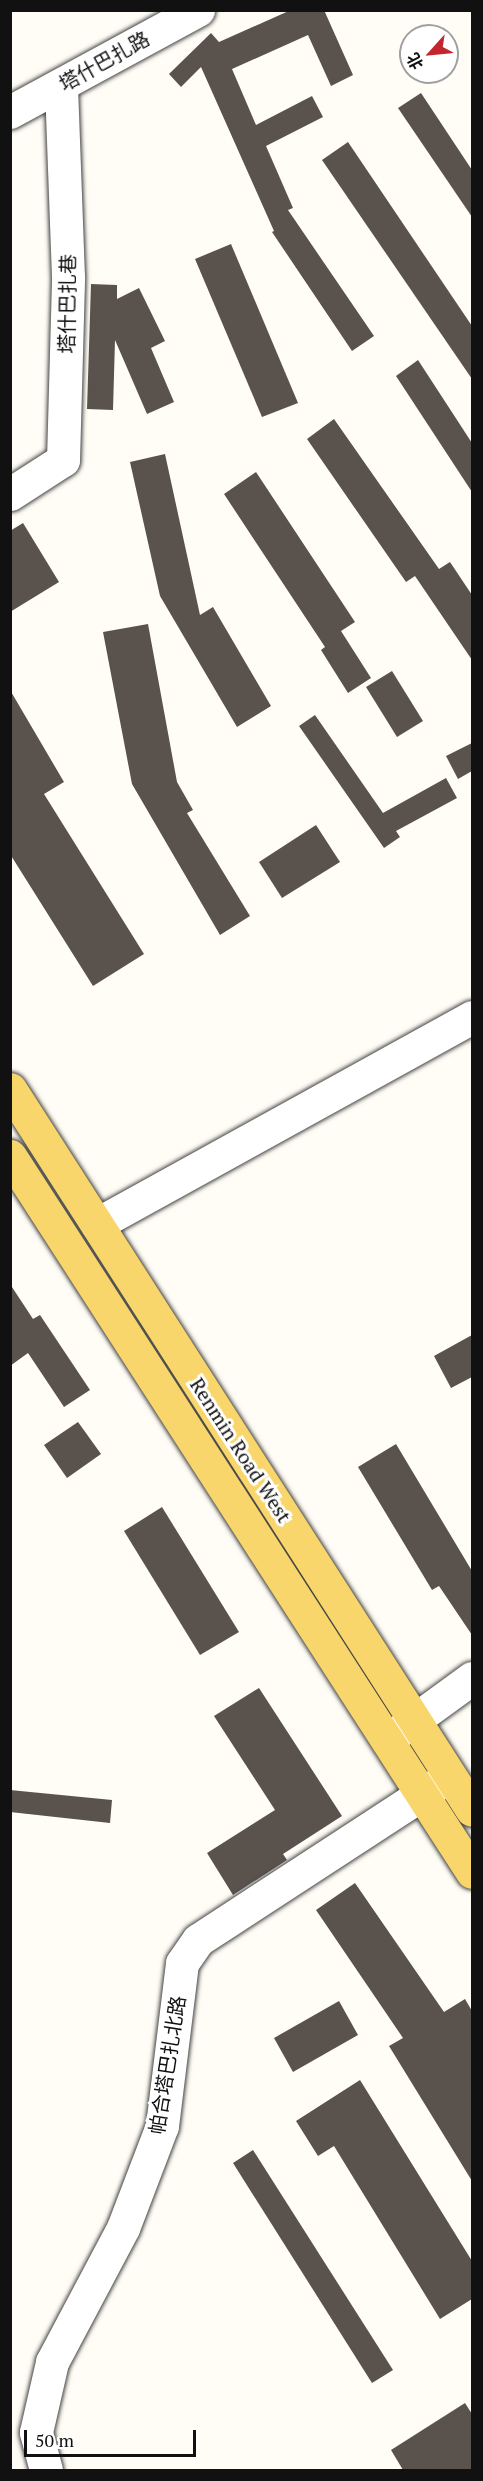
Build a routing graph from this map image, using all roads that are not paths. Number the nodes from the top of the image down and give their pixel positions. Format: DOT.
graph roads {
  1 [pos="198,10"];
  2 [pos="61,85"];
  3 [pos="10,112"];
  4 [pos="10,494"];
  5 [pos="472,1017"];
  6 [pos="10,1089"];
  7 [pos="10,1156"];
  8 [pos="97,1224"];
  9 [pos="472,1678"];
  10 [pos="415,1721"];
  11 [pos="386,1740"];
  12 [pos="450,1776"];
  13 [pos="421,1794"];
  14 [pos="472,1810"];
  15 [pos="472,1872"];
  16 [pos="46,2470"];
  1 -- 2 [label="street, 塔什巴扎路"];
  2 -- 3 [label="street, 塔什巴扎路"];
  2 -- 4 [label="street, 塔什巴扎巷"];
  5 -- 8 [label="street"];
  6 -- 8 [label="main road, Renmin Road West"];
  7 -- 11 [label="main road, Renmin Road West"];
  8 -- 10 [label="main road, Renmin Road West"];
  9 -- 10 [label="street"];
  10 -- 11 [label="street"];
  10 -- 12 [label="main road, Renmin Road West"];
  11 -- 13 [label="main road, Renmin Road West"];
  12 -- 13 [label="street, 帕合塔巴扎北路"];
  12 -- 14 [label="main road, Renmin Road West"];
  13 -- 15 [label="main road, Renmin Road West"];
  13 -- 16 [label="street, 帕合塔巴扎北路"];
}
